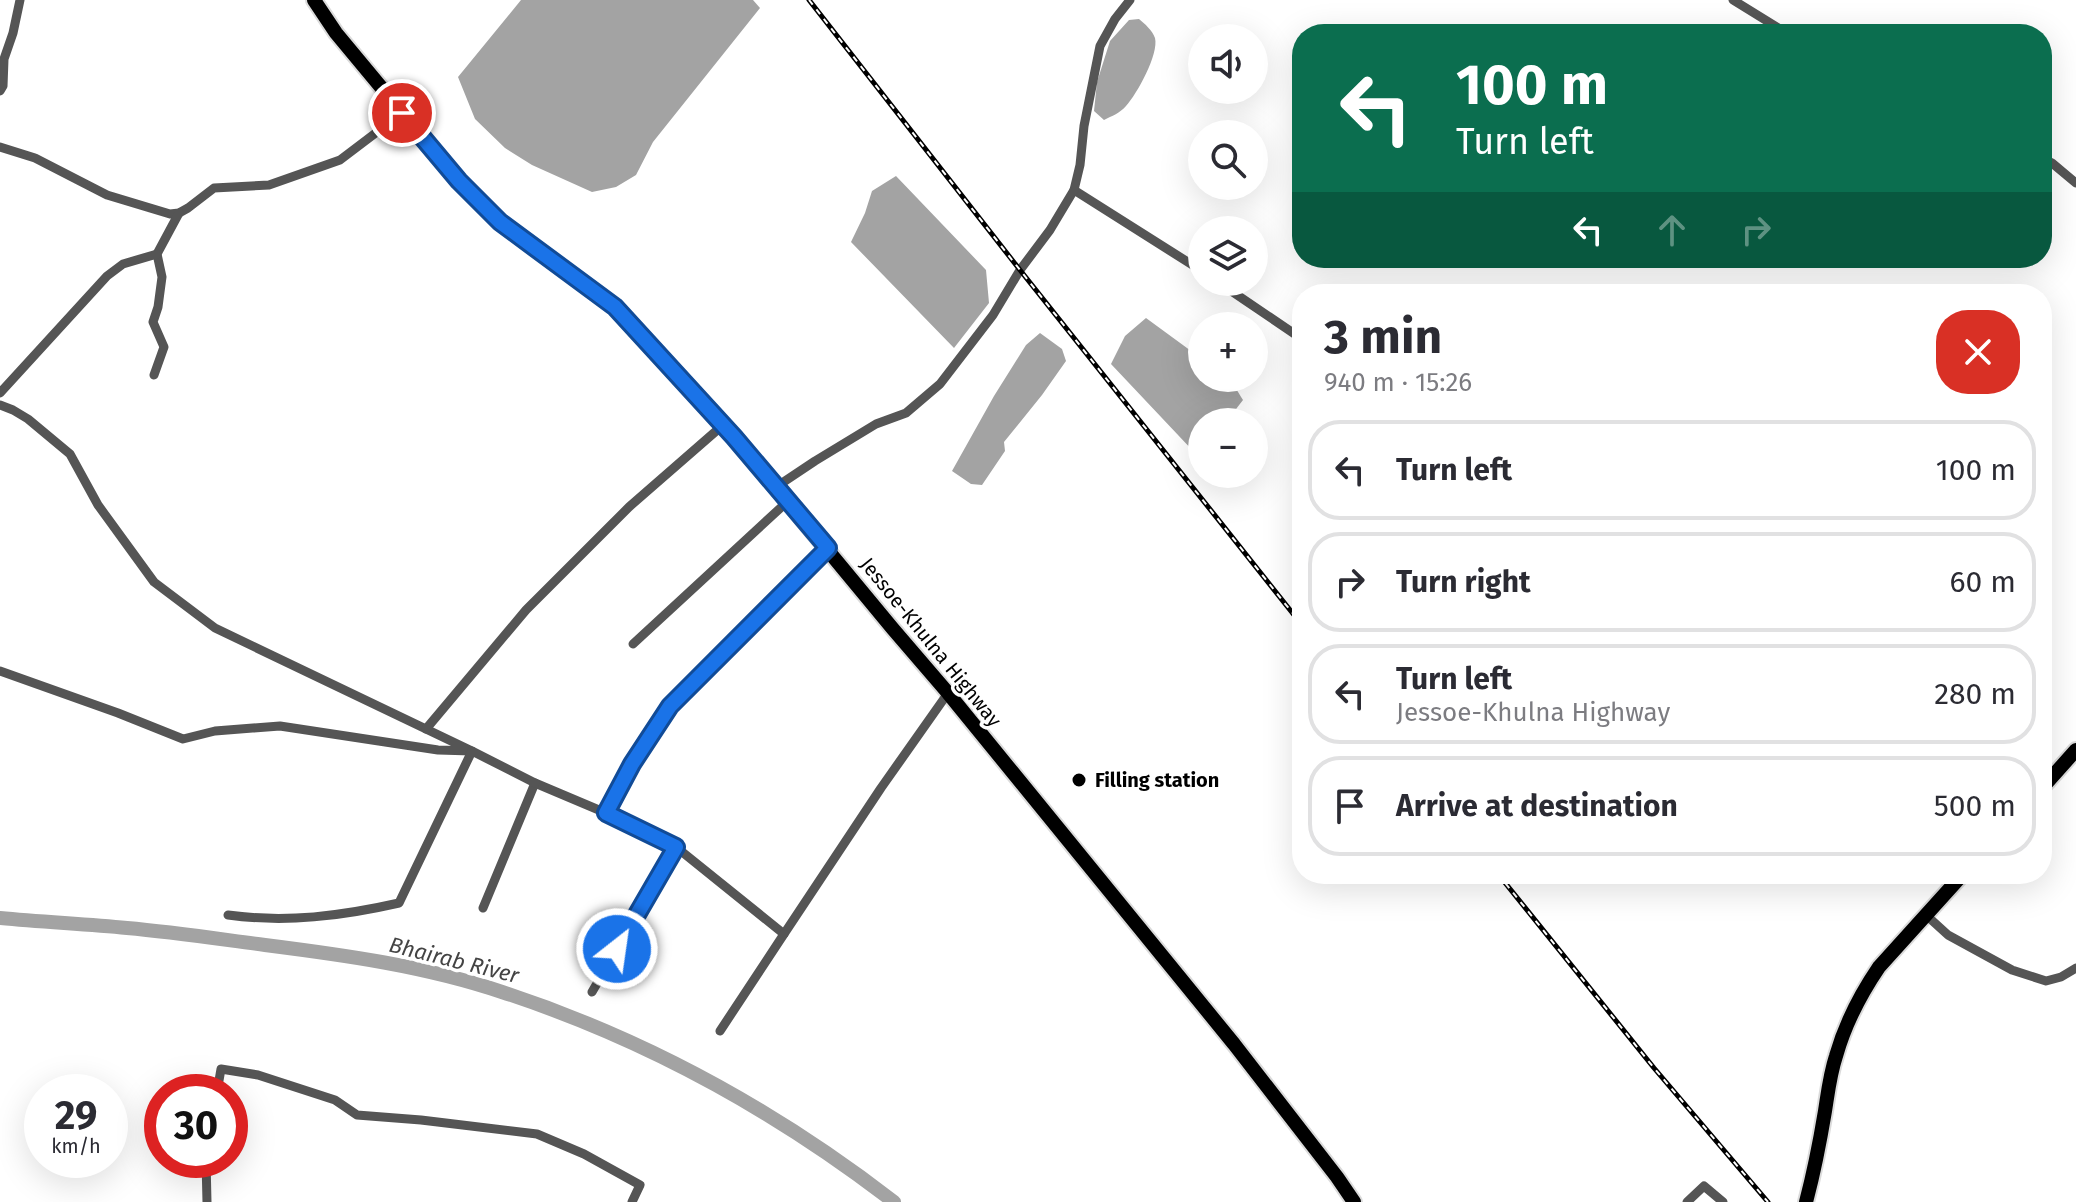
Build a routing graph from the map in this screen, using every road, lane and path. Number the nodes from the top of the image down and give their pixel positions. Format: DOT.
graph roads {
  1 [pos="20,0"];
  2 [pos="314,0"];
  3 [pos="1130,0"];
  4 [pos="1733,0"];
  5 [pos="1772,24"];
  6 [pos="0,91"];
  7 [pos="402,113"];
  8 [pos="0,147"];
  9 [pos="2052,163"];
  10 [pos="2076,183"];
  11 [pos="1074,190"];
  12 [pos="179,213"];
  13 [pos="157,254"];
  14 [pos="1188,262"];
  15 [pos="1239,296"];
  16 [pos="1292,332"];
  17 [pos="154,375"];
  18 [pos="0,393"];
  19 [pos="0,405"];
  20 [pos="723,425"];
  21 [pos="776,487"];
  22 [pos="788,501"];
  23 [pos="828,548"];
  24 [pos="633,644"];
  25 [pos="0,671"];
  26 [pos="948,693"];
  27 [pos="426,729"];
  28 [pos="2076,750"];
  29 [pos="472,751"];
  30 [pos="2052,777"];
  31 [pos="535,783"];
  32 [pos="606,813"];
  33 [pos="676,847"];
  34 [pos="1954,884"];
  35 [pos="483,908"];
  36 [pos="228,915"];
  37 [pos="1926,915"];
  38 [pos="784,934"];
  39 [pos="2076,968"];
  40 [pos="592,992"];
  41 [pos="720,1031"];
  42 [pos="220,1074"];
  43 [pos="206,1178"];
  44 [pos="207,1202"];
  45 [pos="632,1202"];
  46 [pos="1354,1202"];
  47 [pos="1687,1202"];
  48 [pos="1723,1202"];
  49 [pos="1806,1202"];
  1 -- 6 [label="street"];
  2 -- 7 [label="main road, Jessoe-Khulna Highway"];
  3 -- 11 [label="street"];
  4 -- 5 [label="street"];
  7 -- 12 [label="street"];
  7 -- 20 [label="main road, Jessoe-Khulna Highway"];
  8 -- 12 [label="street"];
  9 -- 10 [label="street"];
  11 -- 14 [label="street"];
  11 -- 21 [label="street"];
  12 -- 13 [label="street"];
  13 -- 17 [label="street"];
  13 -- 18 [label="street"];
  15 -- 16 [label="street"];
  19 -- 27 [label="street"];
  20 -- 21 [label="main road, Jessoe-Khulna Highway"];
  20 -- 27 [label="street"];
  21 -- 22 [label="main road, Jessoe-Khulna Highway"];
  22 -- 23 [label="main road, Jessoe-Khulna Highway"];
  22 -- 24 [label="street"];
  23 -- 26 [label="main road, Jessoe-Khulna Highway"];
  23 -- 32 [label="street"];
  25 -- 29 [label="street"];
  26 -- 38 [label="street"];
  26 -- 46 [label="main road, Jessoe-Khulna Highway"];
  27 -- 29 [label="street"];
  28 -- 30 [label="main road"];
  29 -- 31 [label="street"];
  29 -- 36 [label="street"];
  31 -- 32 [label="street"];
  31 -- 35 [label="street"];
  32 -- 33 [label="street"];
  33 -- 38 [label="street"];
  33 -- 40 [label="street"];
  34 -- 37 [label="main road"];
  37 -- 39 [label="street"];
  37 -- 49 [label="main road"];
  38 -- 41 [label="street"];
  42 -- 45 [label="street"];
  43 -- 44 [label="street"];
  47 -- 48 [label="street"];
}
